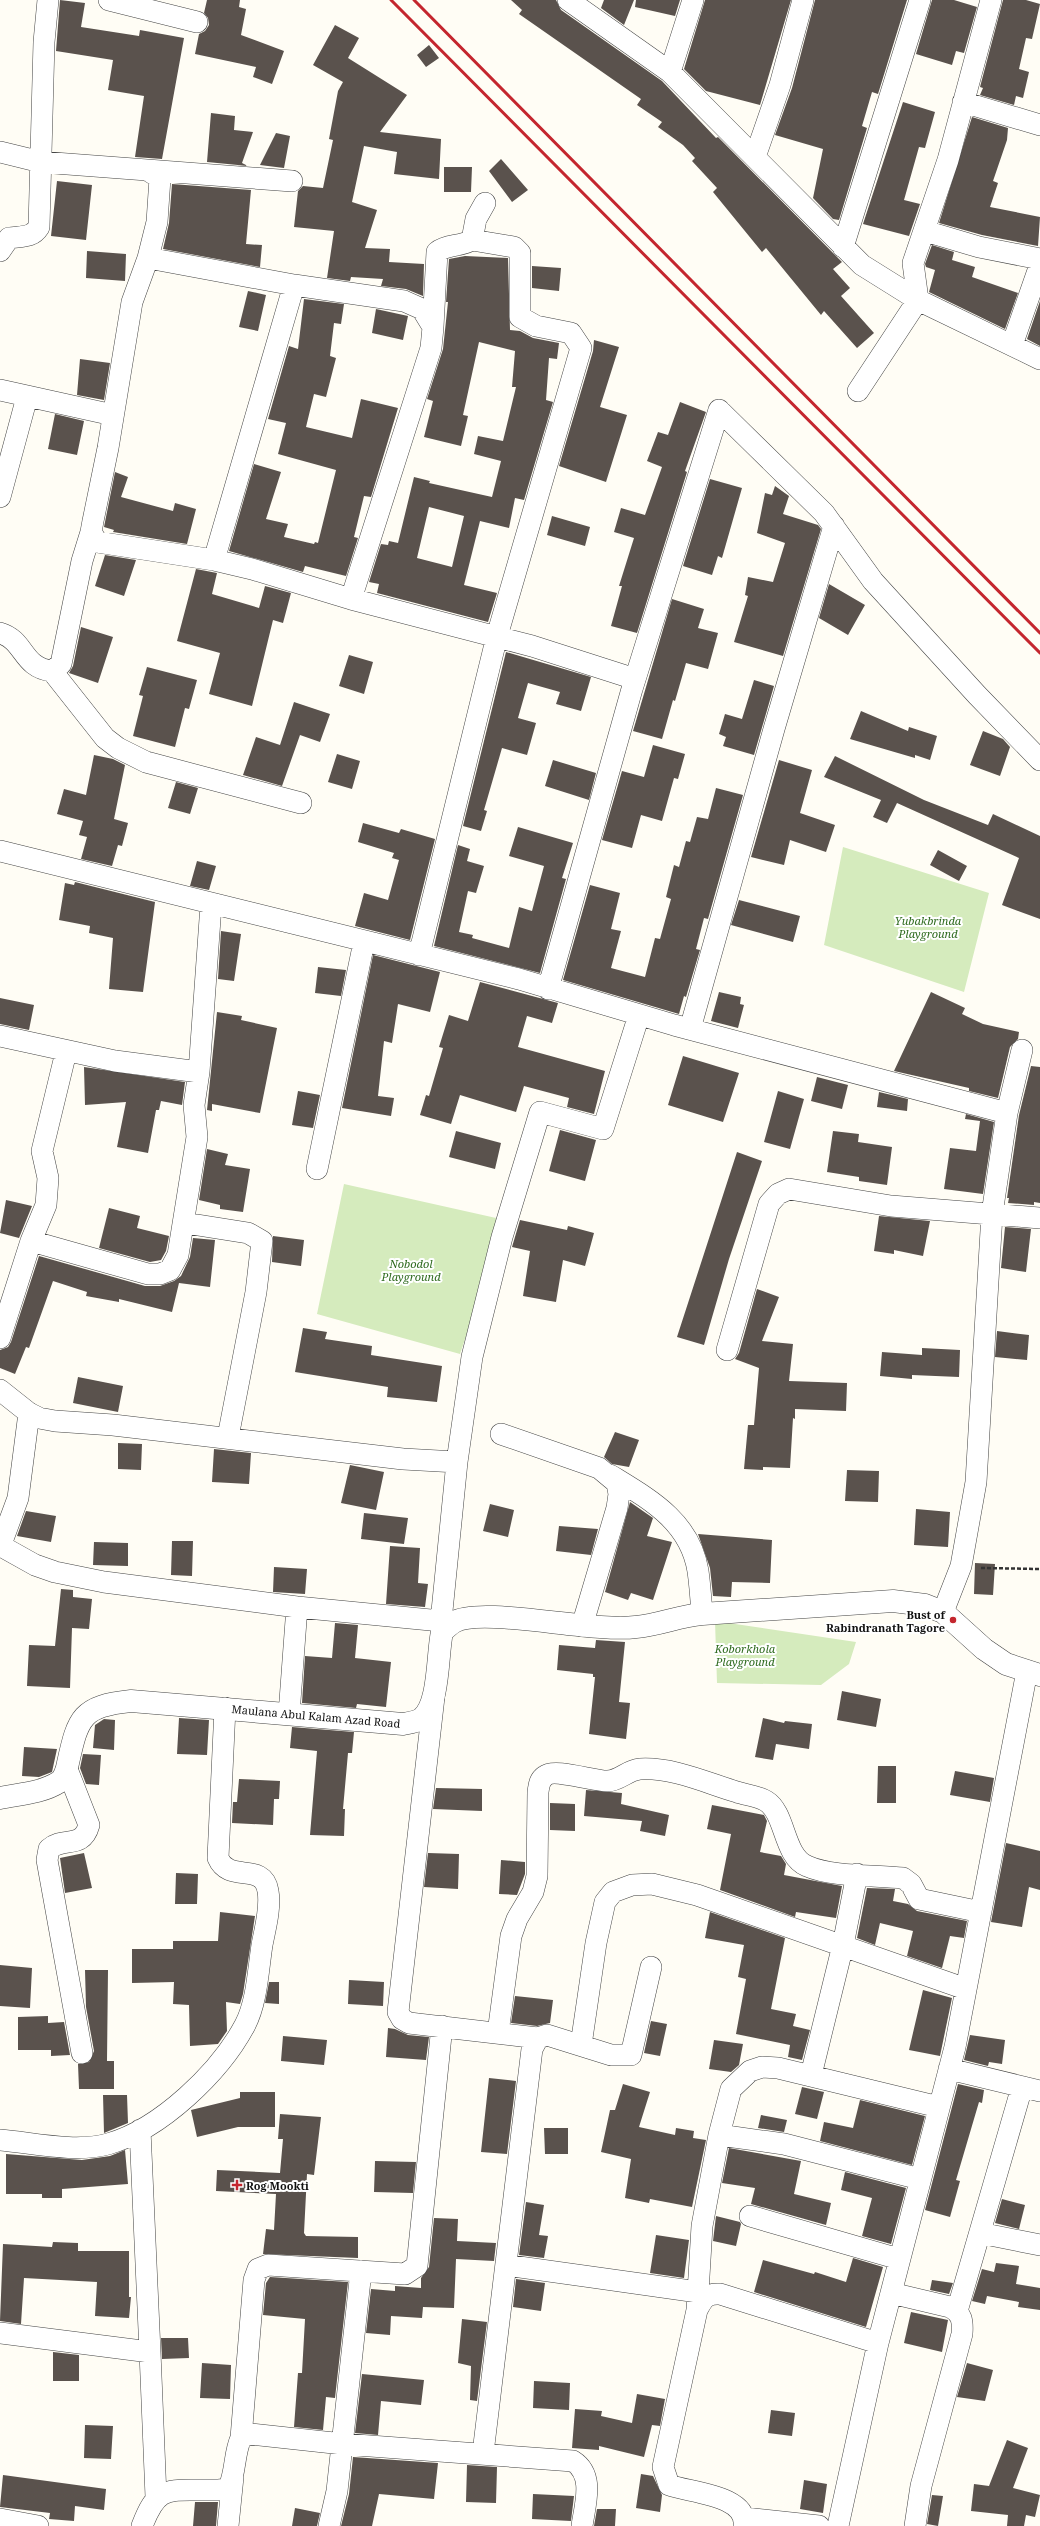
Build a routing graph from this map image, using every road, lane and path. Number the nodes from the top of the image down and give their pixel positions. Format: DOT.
graph roads {
  1 [pos="48,0"];
  2 [pos="110,0"];
  3 [pos="568,0"];
  4 [pos="692,0"];
  5 [pos="803,0"];
  6 [pos="920,0"];
  7 [pos="990,0"];
  8 [pos="197,22"];
  9 [pos="670,72"];
  10 [pos="963,102"];
  11 [pos="1040,126"];
  12 [pos="0,152"];
  13 [pos="755,157"];
  14 [pos="41,162"];
  15 [pos="147,170"];
  16 [pos="292,181"];
  17 [pos="485,203"];
  18 [pos="925,231"];
  19 [pos="472,240"];
  20 [pos="843,246"];
  21 [pos="0,251"];
  22 [pos="148,258"];
  23 [pos="1040,259"];
  24 [pos="1040,265"];
  25 [pos="294,285"];
  26 [pos="918,300"];
  27 [pos="433,326"];
  28 [pos="1012,345"];
  29 [pos="1040,359"];
  30 [pos="0,390"];
  31 [pos="858,391"];
  32 [pos="27,397"];
  33 [pos="112,415"];
  34 [pos="0,497"];
  35 [pos="834,526"];
  36 [pos="91,532"];
  37 [pos="214,560"];
  38 [pos="351,599"];
  39 [pos="0,633"];
  40 [pos="497,636"];
  41 [pos="52,671"];
  42 [pos="635,679"];
  43 [pos="1040,760"];
  44 [pos="301,803"];
  45 [pos="0,851"];
  46 [pos="211,905"];
  47 [pos="364,942"];
  48 [pos="419,955"];
  49 [pos="548,988"];
  50 [pos="639,1015"];
  51 [pos="690,1029"];
  52 [pos="0,1036"];
  53 [pos="1022,1050"];
  54 [pos="66,1052"];
  55 [pos="199,1072"];
  56 [pos="1007,1113"];
  57 [pos="317,1169"];
  58 [pos="992,1214"];
  59 [pos="1040,1218"];
  60 [pos="185,1223"];
  61 [pos="31,1241"];
  62 [pos="0,1338"];
  63 [pos="727,1350"];
  64 [pos="0,1390"];
  65 [pos="29,1413"];
  66 [pos="501,1434"];
  67 [pos="228,1437"];
  68 [pos="457,1462"];
  69 [pos="610,1475"];
  70 [pos="0,1546"];
  71 [pos="961,1566"];
  72 [pos="1040,1569"];
  73 [pos="297,1607"];
  74 [pos="943,1612"];
  75 [pos="702,1614"];
  76 [pos="441,1626"];
  77 [pos="582,1626"];
  78 [pos="1034,1673"];
  79 [pos="434,1692"];
  80 [pos="225,1708"];
  81 [pos="289,1714"];
  82 [pos="67,1769"];
  83 [pos="0,1798"];
  84 [pos="857,1874"];
  85 [pos="981,1912"];
  86 [pos="843,1946"];
  87 [pos="651,1967"];
  88 [pos="966,1990"];
  89 [pos="442,2026"];
  90 [pos="498,2033"];
  91 [pos="538,2038"];
  92 [pos="581,2045"];
  93 [pos="82,2054"];
  94 [pos="949,2069"];
  95 [pos="811,2076"];
  96 [pos="1031,2089"];
  97 [pos="939,2107"];
  98 [pos="140,2130"];
  99 [pos="719,2135"];
  100 [pos="0,2140"];
  101 [pos="920,2179"];
  102 [pos="750,2216"];
  103 [pos="980,2233"];
  104 [pos="1040,2245"];
  105 [pos="899,2259"];
  106 [pos="506,2265"];
  107 [pos="361,2271"];
  108 [pos="891,2293"];
  109 [pos="698,2301"];
  110 [pos="957,2311"];
  111 [pos="0,2333"];
  112 [pos="878,2343"];
  113 [pos="150,2352"];
  114 [pos="241,2438"];
  115 [pos="343,2444"];
  116 [pos="483,2453"];
  117 [pos="233,2477"];
  118 [pos="156,2497"];
  119 [pos="2,2522"];
  120 [pos="744,2522"];
  121 [pos="38,2526"];
  122 [pos="142,2526"];
  123 [pos="228,2526"];
  124 [pos="329,2526"];
  125 [pos="582,2526"];
  126 [pos="819,2526"];
  127 [pos="838,2526"];
  128 [pos="915,2526"];
  1 -- 14 [label="street"];
  2 -- 8 [label="street"];
  3 -- 9 [label="street"];
  4 -- 9 [label="street"];
  5 -- 13 [label="street"];
  6 -- 20 [label="street"];
  7 -- 10 [label="street"];
  9 -- 13 [label="street"];
  10 -- 11 [label="street"];
  10 -- 18 [label="street"];
  12 -- 14 [label="street"];
  13 -- 20 [label="street"];
  14 -- 15 [label="street"];
  14 -- 21 [label="street"];
  15 -- 16 [label="street"];
  15 -- 22 [label="street"];
  17 -- 19 [label="street"];
  18 -- 23 [label="street"];
  18 -- 26 [label="street"];
  19 -- 27 [label="street"];
  19 -- 40 [label="street"];
  20 -- 26 [label="street"];
  22 -- 25 [label="street"];
  22 -- 33 [label="street"];
  24 -- 28 [label="street"];
  25 -- 27 [label="street"];
  25 -- 37 [label="street"];
  26 -- 28 [label="street"];
  26 -- 31 [label="street"];
  27 -- 38 [label="street"];
  28 -- 29 [label="street"];
  30 -- 32 [label="street"];
  32 -- 33 [label="street"];
  32 -- 34 [label="street"];
  33 -- 36 [label="street"];
  35 -- 42 [label="street"];
  35 -- 43 [label="street"];
  35 -- 51 [label="street"];
  36 -- 37 [label="street"];
  36 -- 41 [label="street"];
  37 -- 38 [label="street"];
  38 -- 40 [label="street"];
  39 -- 41 [label="street"];
  40 -- 42 [label="street"];
  40 -- 48 [label="street"];
  41 -- 44 [label="street"];
  42 -- 49 [label="street"];
  45 -- 46 [label="street"];
  46 -- 47 [label="street"];
  46 -- 55 [label="street"];
  47 -- 48 [label="street"];
  47 -- 57 [label="street"];
  48 -- 49 [label="street"];
  49 -- 50 [label="street"];
  50 -- 51 [label="street"];
  50 -- 68 [label="street"];
  51 -- 56 [label="street"];
  52 -- 54 [label="street"];
  53 -- 56 [label="street"];
  54 -- 55 [label="street"];
  54 -- 61 [label="street"];
  55 -- 60 [label="street"];
  56 -- 58 [label="street"];
  58 -- 59 [label="street"];
  58 -- 63 [label="street"];
  58 -- 71 [label="street"];
  60 -- 61 [label="street"];
  60 -- 67 [label="street"];
  61 -- 62 [label="street"];
  64 -- 65 [label="street"];
  65 -- 67 [label="street"];
  65 -- 70 [label="street"];
  66 -- 69 [label="street"];
  67 -- 68 [label="street"];
  68 -- 76 [label="street"];
  69 -- 75 [label="street"];
  69 -- 77 [label="street"];
  70 -- 73 [label="street"];
  71 -- 72 [label="path"];
  71 -- 74 [label="street"];
  73 -- 76 [label="street"];
  73 -- 81 [label="street"];
  74 -- 75 [label="street"];
  74 -- 78 [label="street"];
  75 -- 77 [label="street"];
  76 -- 77 [label="street"];
  76 -- 79 [label="street, Maulana Abul Kalam Azad Road"];
  78 -- 85 [label="street"];
  79 -- 81 [label="street, Maulana Abul Kalam Azad Road"];
  79 -- 89 [label="street"];
  80 -- 81 [label="street, Maulana Abul Kalam Azad Road"];
  80 -- 82 [label="street, Maulana Abul Kalam Azad Road"];
  80 -- 98 [label="street"];
  82 -- 83 [label="street, Maulana Abul Kalam Azad Road"];
  82 -- 93 [label="street"];
  84 -- 85 [label="street"];
  84 -- 86 [label="street"];
  84 -- 90 [label="street"];
  85 -- 88 [label="street"];
  86 -- 88 [label="street"];
  86 -- 92 [label="street"];
  86 -- 95 [label="street"];
  87 -- 92 [label="street"];
  88 -- 94 [label="street"];
  89 -- 90 [label="street"];
  89 -- 107 [label="street"];
  90 -- 91 [label="street"];
  91 -- 92 [label="street"];
  91 -- 106 [label="street"];
  94 -- 96 [label="street"];
  94 -- 97 [label="street"];
  95 -- 97 [label="street"];
  95 -- 99 [label="street"];
  96 -- 103 [label="street"];
  97 -- 101 [label="street"];
  98 -- 100 [label="street"];
  98 -- 113 [label="street"];
  99 -- 101 [label="street"];
  99 -- 109 [label="street"];
  101 -- 105 [label="street"];
  102 -- 105 [label="street"];
  103 -- 104 [label="street"];
  103 -- 110 [label="street"];
  105 -- 108 [label="street"];
  106 -- 109 [label="street"];
  106 -- 116 [label="street"];
  107 -- 114 [label="street"];
  107 -- 115 [label="street"];
  108 -- 110 [label="street"];
  108 -- 112 [label="street"];
  109 -- 112 [label="street"];
  109 -- 120 [label="street"];
  110 -- 128 [label="street"];
  111 -- 113 [label="street"];
  112 -- 127 [label="street"];
  113 -- 118 [label="street"];
  114 -- 115 [label="street"];
  114 -- 117 [label="street"];
  115 -- 116 [label="street"];
  115 -- 124 [label="street"];
  116 -- 125 [label="street"];
  117 -- 118 [label="street"];
  117 -- 123 [label="street"];
  118 -- 122 [label="street"];
  119 -- 121 [label="street"];
  120 -- 126 [label="street"];
}
